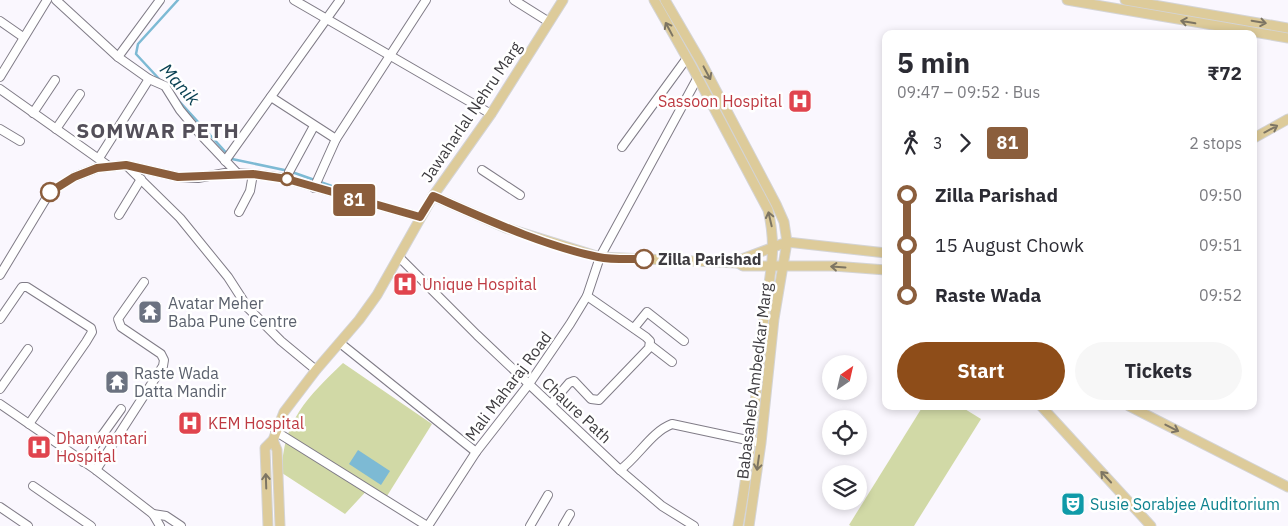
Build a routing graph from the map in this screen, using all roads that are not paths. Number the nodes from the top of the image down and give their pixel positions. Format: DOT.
graph roads {
  1 [pos="47,0"];
  2 [pos="56,0"];
  3 [pos="160,0"];
  4 [pos="294,0"];
  5 [pos="340,0"];
  6 [pos="426,0"];
  7 [pos="514,0"];
  8 [pos="563,0"];
  9 [pos="654,0"];
  10 [pos="665,0"];
  11 [pos="1067,0"];
  12 [pos="1125,0"];
  13 [pos="328,19"];
  14 [pos="0,21"];
  15 [pos="549,22"];
  16 [pos="1288,28"];
  17 [pos="1241,30"];
  18 [pos="1257,33"];
  19 [pos="23,37"];
  20 [pos="1288,38"];
  21 [pos="118,57"];
  22 [pos="390,57"];
  23 [pos="687,58"];
  24 [pos="0,77"];
  25 [pos="698,77"];
  26 [pos="149,79"];
  27 [pos="55,80"];
  28 [pos="0,89"];
  29 [pos="80,94"];
  30 [pos="271,97"];
  31 [pos="34,114"];
  32 [pos="491,114"];
  33 [pos="1288,120"];
  34 [pos="314,126"];
  35 [pos="0,129"];
  36 [pos="56,129"];
  37 [pos="1257,136"];
  38 [pos="336,140"];
  39 [pos="20,142"];
  40 [pos="622,147"];
  41 [pos="228,157"];
  42 [pos="99,158"];
  43 [pos="126,165"];
  44 [pos="110,167"];
  45 [pos="482,170"];
  46 [pos="290,171"];
  47 [pos="238,174"];
  48 [pos="253,174"];
  49 [pos="141,179"];
  50 [pos="317,183"];
  51 [pos="520,194"];
  52 [pos="433,196"];
  53 [pos="239,212"];
  54 [pos="119,215"];
  55 [pos="420,217"];
  56 [pos="788,242"];
  57 [pos="774,246"];
  58 [pos="882,253"];
  59 [pos="399,257"];
  60 [pos="600,258"];
  61 [pos="738,263"];
  62 [pos="3,266"];
  63 [pos="773,267"];
  64 [pos="785,267"];
  65 [pos="882,270"];
  66 [pos="0,275"];
  67 [pos="144,282"];
  68 [pos="587,296"];
  69 [pos="0,319"];
  70 [pos="634,328"];
  71 [pos="684,341"];
  72 [pos="650,344"];
  73 [pos="344,347"];
  74 [pos="28,349"];
  75 [pos="672,362"];
  76 [pos="316,370"];
  77 [pos="529,384"];
  78 [pos="0,389"];
  79 [pos="0,404"];
  80 [pos="551,404"];
  81 [pos="121,409"];
  82 [pos="1045,410"];
  83 [pos="1137,410"];
  84 [pos="30,424"];
  85 [pos="275,430"];
  86 [pos="273,440"];
  87 [pos="751,442"];
  88 [pos="761,443"];
  89 [pos="476,452"];
  90 [pos="84,462"];
  91 [pos="96,470"];
  92 [pos="620,470"];
  93 [pos="33,486"];
  94 [pos="1288,487"];
  95 [pos="548,495"];
  96 [pos="0,507"];
  97 [pos="153,514"];
  98 [pos="570,514"];
  99 [pos="28,526"];
  100 [pos="92,526"];
  101 [pos="160,526"];
  102 [pos="181,526"];
  103 [pos="268,526"];
  104 [pos="280,526"];
  105 [pos="428,526"];
  106 [pos="530,526"];
  107 [pos="563,526"];
  108 [pos="694,526"];
  109 [pos="738,526"];
  110 [pos="749,526"];
  111 [pos="1151,526"];
  1 -- 19 [label="street"];
  2 -- 21 [label="street"];
  3 -- 21 [label="street"];
  4 -- 13 [label="street"];
  5 -- 13 [label="street"];
  6 -- 22 [label="street"];
  7 -- 15 [label="street"];
  8 -- 15 [label="main road, Jawaharlal Nehru Marg"];
  23 -- 9 [label="main road, Babasaheb Ambedkar Marg, one-way"];
  10 -- 56 [label="main road, Babasaheb Ambedkar Marg, one-way"];
  17 -- 11 [label="main road, one-way"];
  12 -- 16 [label="main road, one-way"];
  13 -- 22 [label="street"];
  13 -- 30 [label="street"];
  14 -- 19 [label="street"];
  15 -- 32 [label="main road, Jawaharlal Nehru Marg"];
  20 -- 18 [label="main road, one-way"];
  19 -- 24 [label="street"];
  21 -- 26 [label="street"];
  22 -- 32 [label="street"];
  22 -- 38 [label="street"];
  23 -- 25 [label="main road, Babasaheb Ambedkar Marg"];
  23 -- 40 [label="street"];
  57 -- 25 [label="main road, Babasaheb Ambedkar Marg, one-way"];
  25 -- 60 [label="street, Mali Maharaj Road"];
  26 -- 41 [label="street"];
  26 -- 42 [label="street"];
  27 -- 31 [label="street"];
  28 -- 31 [label="street"];
  29 -- 36 [label="street"];
  30 -- 34 [label="street"];
  30 -- 41 [label="street"];
  31 -- 36 [label="street"];
  32 -- 52 [label="main road, Jawaharlal Nehru Marg"];
  37 -- 33 [label="main road, one-way"];
  34 -- 38 [label="street"];
  34 -- 46 [label="street"];
  35 -- 39 [label="street"];
  36 -- 42 [label="street"];
  38 -- 50 [label="street"];
  41 -- 47 [label="street"];
  42 -- 44 [label="street"];
  43 -- 44 [label="street"];
  43 -- 47 [label="street"];
  43 -- 49 [label="street"];
  44 -- 62 [label="street"];
  45 -- 51 [label="street"];
  47 -- 48 [label="street"];
  48 -- 50 [label="street"];
  48 -- 53 [label="street"];
  49 -- 54 [label="street"];
  49 -- 76 [label="street"];
  50 -- 55 [label="street"];
  52 -- 55 [label="main road, Jawaharlal Nehru Marg"];
  52 -- 60 [label="main road"];
  55 -- 59 [label="main road, Jawaharlal Nehru Marg"];
  56 -- 57 [label="main road"];
  56 -- 58 [label="main road"];
  56 -- 64 [label="main road, Babasaheb Ambedkar Marg"];
  57 -- 61 [label="main road"];
  57 -- 63 [label="main road, Babasaheb Ambedkar Marg"];
  59 -- 73 [label="main road, Jawaharlal Nehru Marg"];
  59 -- 77 [label="street, Chaure Path"];
  60 -- 61 [label="main road"];
  60 -- 68 [label="street, Mali Maharaj Road"];
  61 -- 63 [label="main road"];
  62 -- 66 [label="street"];
  63 -- 64 [label="main road"];
  63 -- 87 [label="main road, Babasaheb Ambedkar Marg"];
  65 -- 64 [label="main road, one-way"];
  64 -- 88 [label="main road, Babasaheb Ambedkar Marg"];
  67 -- 91 [label="street"];
  68 -- 70 [label="street"];
  68 -- 77 [label="street, Mali Maharaj Road"];
  69 -- 84 [label="street"];
  70 -- 71 [label="street"];
  70 -- 72 [label="street"];
  72 -- 75 [label="street"];
  72 -- 80 [label="street"];
  73 -- 76 [label="main road, Jawaharlal Nehru Marg"];
  73 -- 89 [label="street"];
  74 -- 78 [label="street"];
  76 -- 85 [label="main road, Jawaharlal Nehru Marg"];
  77 -- 80 [label="street, Chaure Path"];
  77 -- 89 [label="street, Mali Maharaj Road"];
  79 -- 84 [label="street"];
  80 -- 92 [label="street, Chaure Path"];
  81 -- 90 [label="street"];
  111 -- 82 [label="main road, one-way"];
  83 -- 94 [label="main road, one-way"];
  84 -- 90 [label="street"];
  85 -- 86 [label="main road, Jawaharlal Nehru Marg"];
  85 -- 105 [label="street"];
  103 -- 86 [label="main road, Jawaharlal Nehru Marg, one-way"];
  86 -- 104 [label="main road"];
  87 -- 88 [label="street"];
  87 -- 92 [label="street"];
  87 -- 109 [label="main road, Babasaheb Ambedkar Marg"];
  88 -- 110 [label="main road, Babasaheb Ambedkar Marg, one-way"];
  89 -- 105 [label="street, Mali Maharaj Road"];
  90 -- 91 [label="street"];
  91 -- 97 [label="street"];
  92 -- 108 [label="street, Chaure Path"];
  93 -- 100 [label="street"];
  95 -- 106 [label="street"];
  96 -- 99 [label="street"];
  97 -- 101 [label="street"];
  97 -- 102 [label="street"];
  98 -- 107 [label="street"];
}
